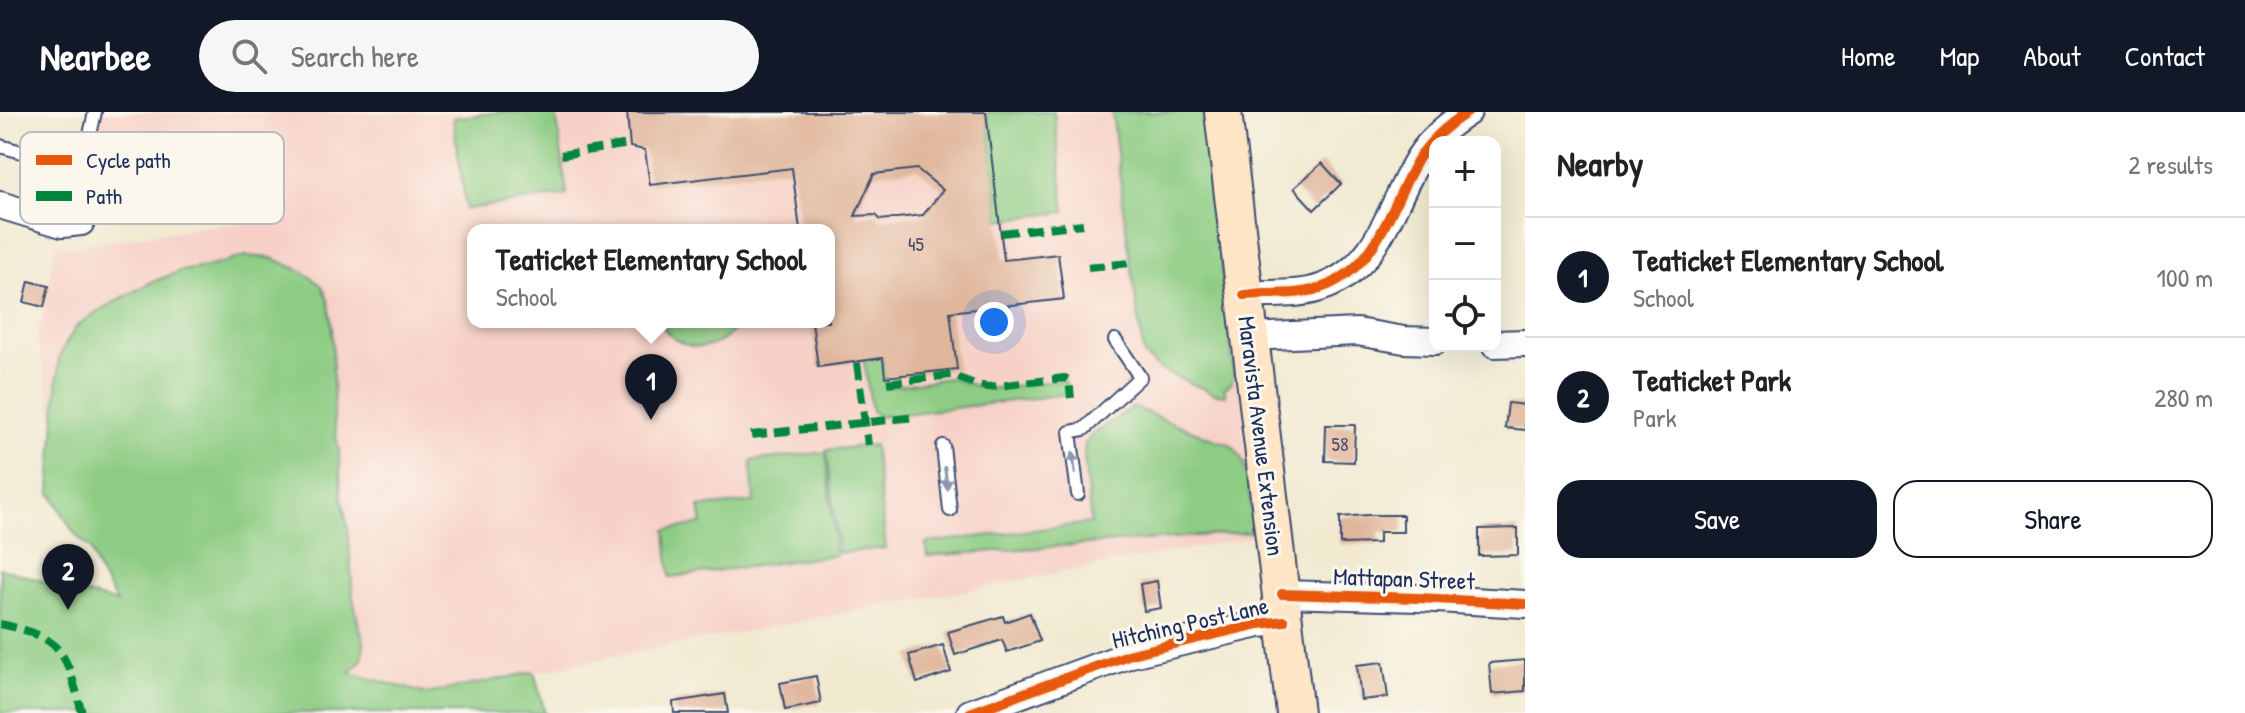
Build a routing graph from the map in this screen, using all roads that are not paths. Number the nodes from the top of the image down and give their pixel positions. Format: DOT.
graph roads {
  1 [pos="95,112"];
  2 [pos="1223,112"];
  3 [pos="1468,112"];
  4 [pos="91,132"];
  5 [pos="0,146"];
  6 [pos="20,152"];
  7 [pos="0,205"];
  8 [pos="20,211"];
  9 [pos="1244,295"];
  10 [pos="1250,337"];
  11 [pos="1115,340"];
  12 [pos="1429,341"];
  13 [pos="1525,343"];
  14 [pos="1501,344"];
  15 [pos="943,446"];
  16 [pos="1078,494"];
  17 [pos="950,510"];
  18 [pos="1525,604"];
  19 [pos="1283,608"];
  20 [pos="970,713"];
  21 [pos="1295,713"];
  1 -- 4 [label="lane"];
  2 -- 9 [label="main road, Maravista Avenue Extension"];
  3 -- 9 [label="street"];
  5 -- 6 [label="lane"];
  7 -- 8 [label="street"];
  9 -- 10 [label="main road, Maravista Avenue Extension"];
  10 -- 12 [label="street"];
  10 -- 19 [label="main road, Maravista Avenue Extension"];
  16 -- 11 [label="lane, one-way"];
  13 -- 14 [label="street"];
  15 -- 17 [label="lane, one-way"];
  18 -- 19 [label="street, Mattapan Street"];
  19 -- 20 [label="street, Hitching Post Lane"];
  19 -- 21 [label="main road, Maravista Avenue Extension"];
}
